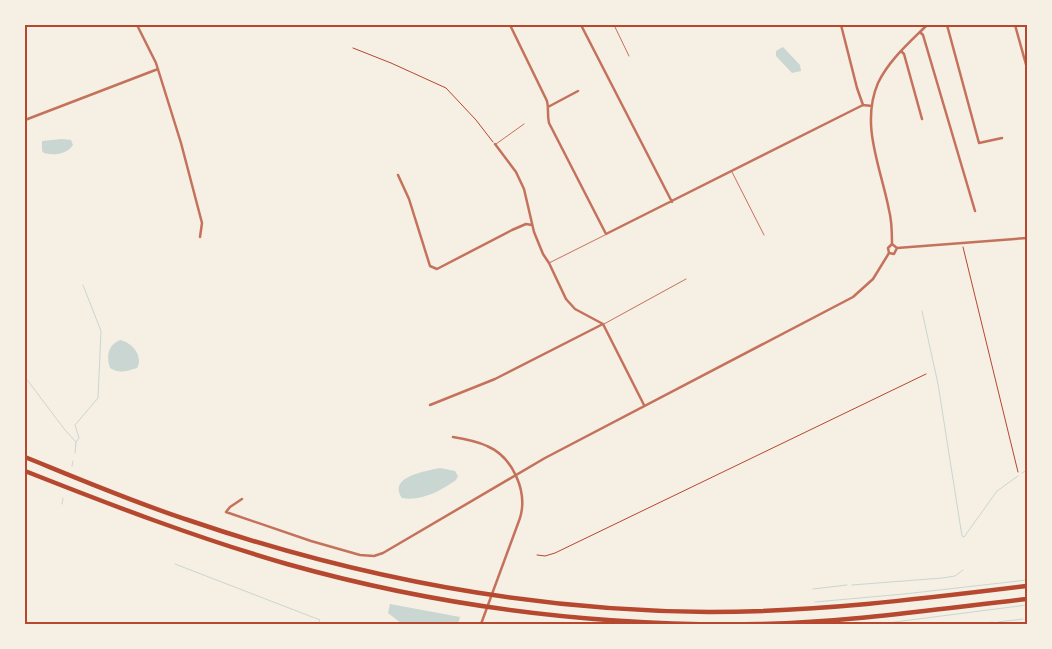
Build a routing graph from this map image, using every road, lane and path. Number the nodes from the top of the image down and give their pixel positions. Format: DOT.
graph roads {
  1 [pos="137,25"];
  2 [pos="510,25"];
  3 [pos="581,25"];
  4 [pos="614,25"];
  5 [pos="841,25"];
  6 [pos="926,25"];
  7 [pos="947,25"];
  8 [pos="1015,25"];
  9 [pos="920,32"];
  10 [pos="353,48"];
  11 [pos="901,51"];
  12 [pos="629,56"];
  13 [pos="1027,68"];
  14 [pos="158,69"];
  15 [pos="578,91"];
  16 [pos="864,105"];
  17 [pos="872,106"];
  18 [pos="548,107"];
  19 [pos="922,119"];
  20 [pos="25,120"];
  21 [pos="524,124"];
  22 [pos="1002,138"];
  23 [pos="495,144"];
  24 [pos="732,171"];
  25 [pos="398,175"];
  26 [pos="672,202"];
  27 [pos="975,211"];
  28 [pos="532,225"];
  29 [pos="606,234"];
  30 [pos="764,236"];
  31 [pos="200,237"];
  32 [pos="1027,238"];
  33 [pos="962,243"];
  34 [pos="892,244"];
  35 [pos="897,248"];
  36 [pos="889,253"];
  37 [pos="549,263"];
  38 [pos="686,279"];
  39 [pos="603,324"];
  40 [pos="926,374"];
  41 [pos="430,405"];
  42 [pos="644,405"];
  43 [pos="454,436"];
  44 [pos="25,457"];
  45 [pos="25,471"];
  46 [pos="1018,472"];
  47 [pos="515,475"];
  48 [pos="242,500"];
  49 [pos="537,555"];
  50 [pos="1027,586"];
  51 [pos="1027,599"];
  52 [pos="481,624"];
  1 -- 14 [label="street"];
  2 -- 18 [label="street"];
  3 -- 26 [label="street"];
  4 -- 12 [label="lane"];
  5 -- 16 [label="street"];
  6 -- 9 [label="street"];
  7 -- 22 [label="street"];
  8 -- 13 [label="street"];
  9 -- 11 [label="street"];
  9 -- 27 [label="street"];
  10 -- 23 [label="path"];
  11 -- 17 [label="street"];
  11 -- 19 [label="street"];
  14 -- 20 [label="street"];
  14 -- 31 [label="street"];
  15 -- 18 [label="street"];
  16 -- 17 [label="street"];
  16 -- 24 [label="street"];
  17 -- 34 [label="street"];
  18 -- 29 [label="street"];
  21 -- 23 [label="lane"];
  23 -- 28 [label="street"];
  24 -- 26 [label="street"];
  24 -- 30 [label="lane"];
  25 -- 28 [label="street"];
  26 -- 29 [label="street"];
  28 -- 37 [label="street"];
  29 -- 37 [label="lane"];
  32 -- 33 [label="street"];
  33 -- 35 [label="street"];
  33 -- 46 [label="path"];
  34 -- 35 [label="street"];
  34 -- 36 [label="street"];
  35 -- 36 [label="street"];
  36 -- 42 [label="street"];
  37 -- 39 [label="street"];
  38 -- 39 [label="lane"];
  39 -- 41 [label="street"];
  39 -- 42 [label="street"];
  40 -- 49 [label="path"];
  42 -- 47 [label="street"];
  43 -- 47 [label="street"];
  44 -- 50 [label="highway"];
  45 -- 51 [label="highway"];
  47 -- 48 [label="street"];
  47 -- 52 [label="street"];
}
